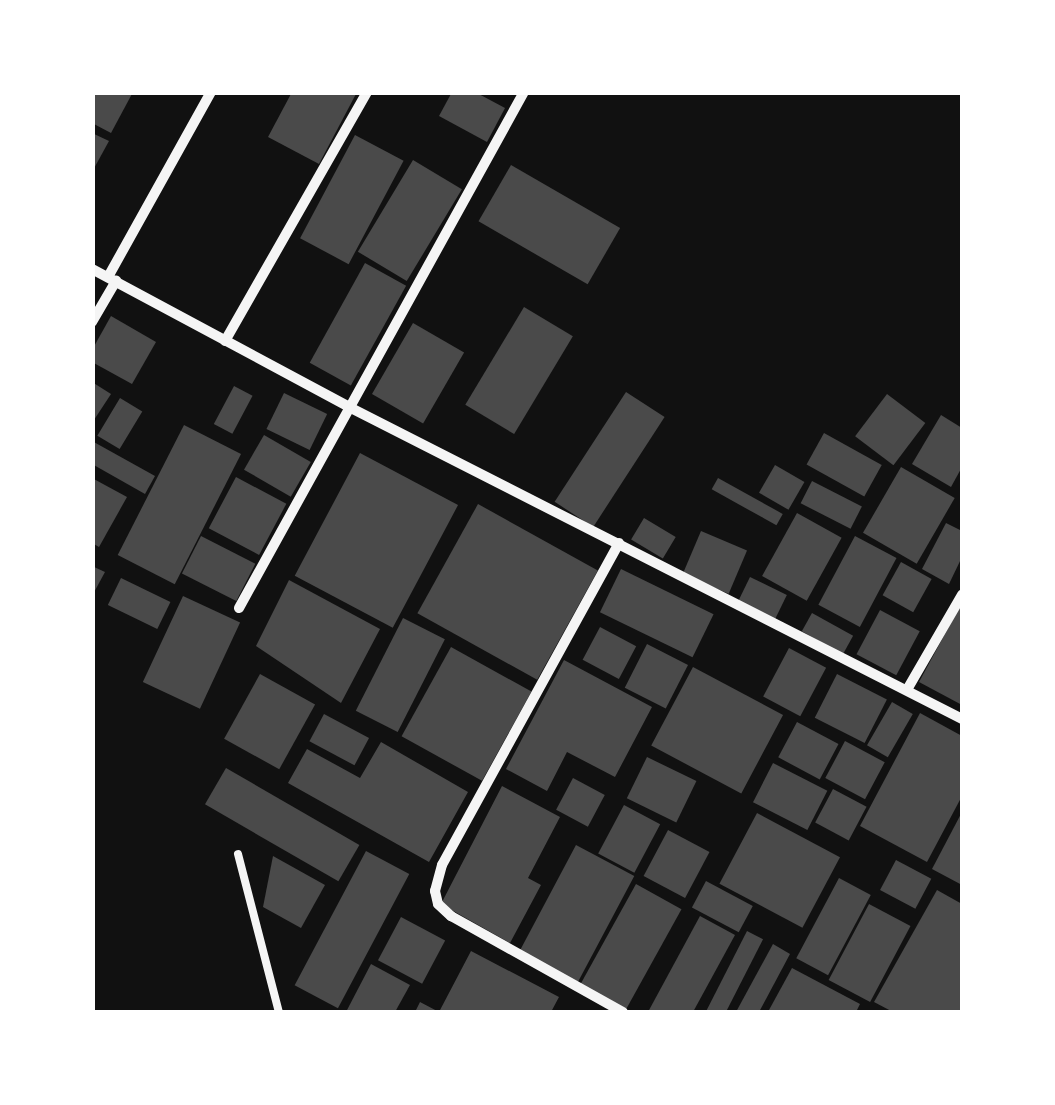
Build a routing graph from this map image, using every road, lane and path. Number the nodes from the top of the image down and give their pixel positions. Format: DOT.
graph roads {
  1 [pos="211,92"];
  2 [pos="368,92"];
  3 [pos="524,92"];
  4 [pos="92,269"];
  5 [pos="112,279"];
  6 [pos="92,322"];
  7 [pos="225,341"];
  8 [pos="348,407"];
  9 [pos="619,544"];
  10 [pos="962,594"];
  11 [pos="238,608"];
  12 [pos="908,688"];
  13 [pos="962,719"];
  14 [pos="238,854"];
  15 [pos="280,1012"];
  16 [pos="623,1012"];
  1 -- 5 [label="street"];
  2 -- 7 [label="street"];
  3 -- 8 [label="street"];
  4 -- 5 [label="street"];
  5 -- 6 [label="street"];
  5 -- 7 [label="street"];
  7 -- 8 [label="street"];
  8 -- 9 [label="street"];
  8 -- 11 [label="street"];
  9 -- 12 [label="street"];
  9 -- 16 [label="street"];
  10 -- 12 [label="street"];
  12 -- 13 [label="street"];
  14 -- 15 [label="lane"];
}
